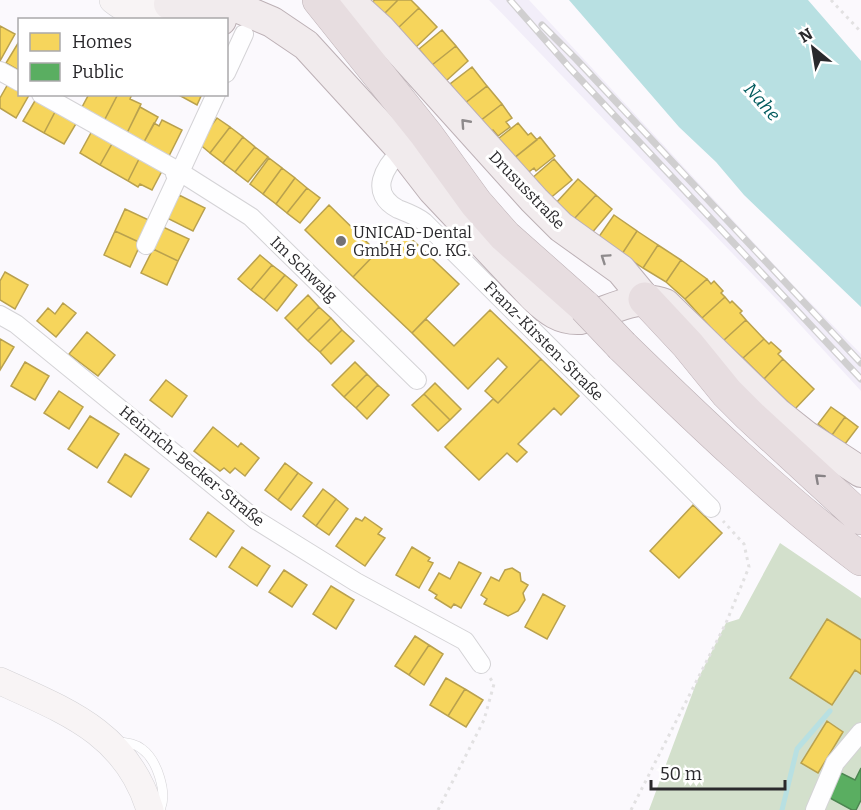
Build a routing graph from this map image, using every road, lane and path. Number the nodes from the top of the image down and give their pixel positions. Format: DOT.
graph roads {
  1 [pos="114,0"];
  2 [pos="220,0"];
  3 [pos="319,0"];
  4 [pos="348,0"];
  5 [pos="831,0"];
  6 [pos="171,2"];
  7 [pos="215,18"];
  8 [pos="231,25"];
  9 [pos="281,28"];
  10 [pos="861,32"];
  11 [pos="228,54"];
  12 [pos="0,71"];
  13 [pos="18,81"];
  14 [pos="45,96"];
  15 [pos="215,96"];
  16 [pos="414,142"];
  17 [pos="178,173"];
  18 [pos="146,245"];
  19 [pos="645,299"];
  20 [pos="0,315"];
  21 [pos="417,380"];
  22 [pos="861,472"];
  23 [pos="711,508"];
  24 [pos="861,518"];
  25 [pos="861,559"];
  26 [pos="480,664"];
  27 [pos="0,681"];
  28 [pos="861,732"];
  29 [pos="110,742"];
  30 [pos="150,810"];
  31 [pos="160,810"];
  32 [pos="438,810"];
  33 [pos="630,810"];
  34 [pos="815,810"];
  1 -- 6 [label="main road"];
  2 -- 9 [label="main road"];
  3 -- 16 [label="highway"];
  19 -- 4 [label="main road, Drususstraße, one-way"];
  5 -- 10 [label="path"];
  6 -- 7 [label="main road"];
  8 -- 9 [label="main road"];
  8 -- 11 [label="street"];
  9 -- 16 [label="main road"];
  12 -- 13 [label="street"];
  14 -- 17 [label="street, Im Schwalg"];
  15 -- 17 [label="street"];
  16 -- 19 [label="main road"];
  16 -- 23 [label="street, Franz-Kirsten-Straße"];
  16 -- 25 [label="highway, bridge"];
  17 -- 18 [label="street"];
  17 -- 21 [label="street, Im Schwalg"];
  19 -- 22 [label="main road, Drususstraße"];
  24 -- 19 [label="highway, one-way"];
  20 -- 26 [label="street, Heinrich-Becker-Straße"];
  23 -- 33 [label="path"];
  26 -- 32 [label="path"];
  27 -- 29 [label="main road"];
  28 -- 34 [label="street"];
  29 -- 30 [label="main road"];
  29 -- 31 [label="lane"];
}
